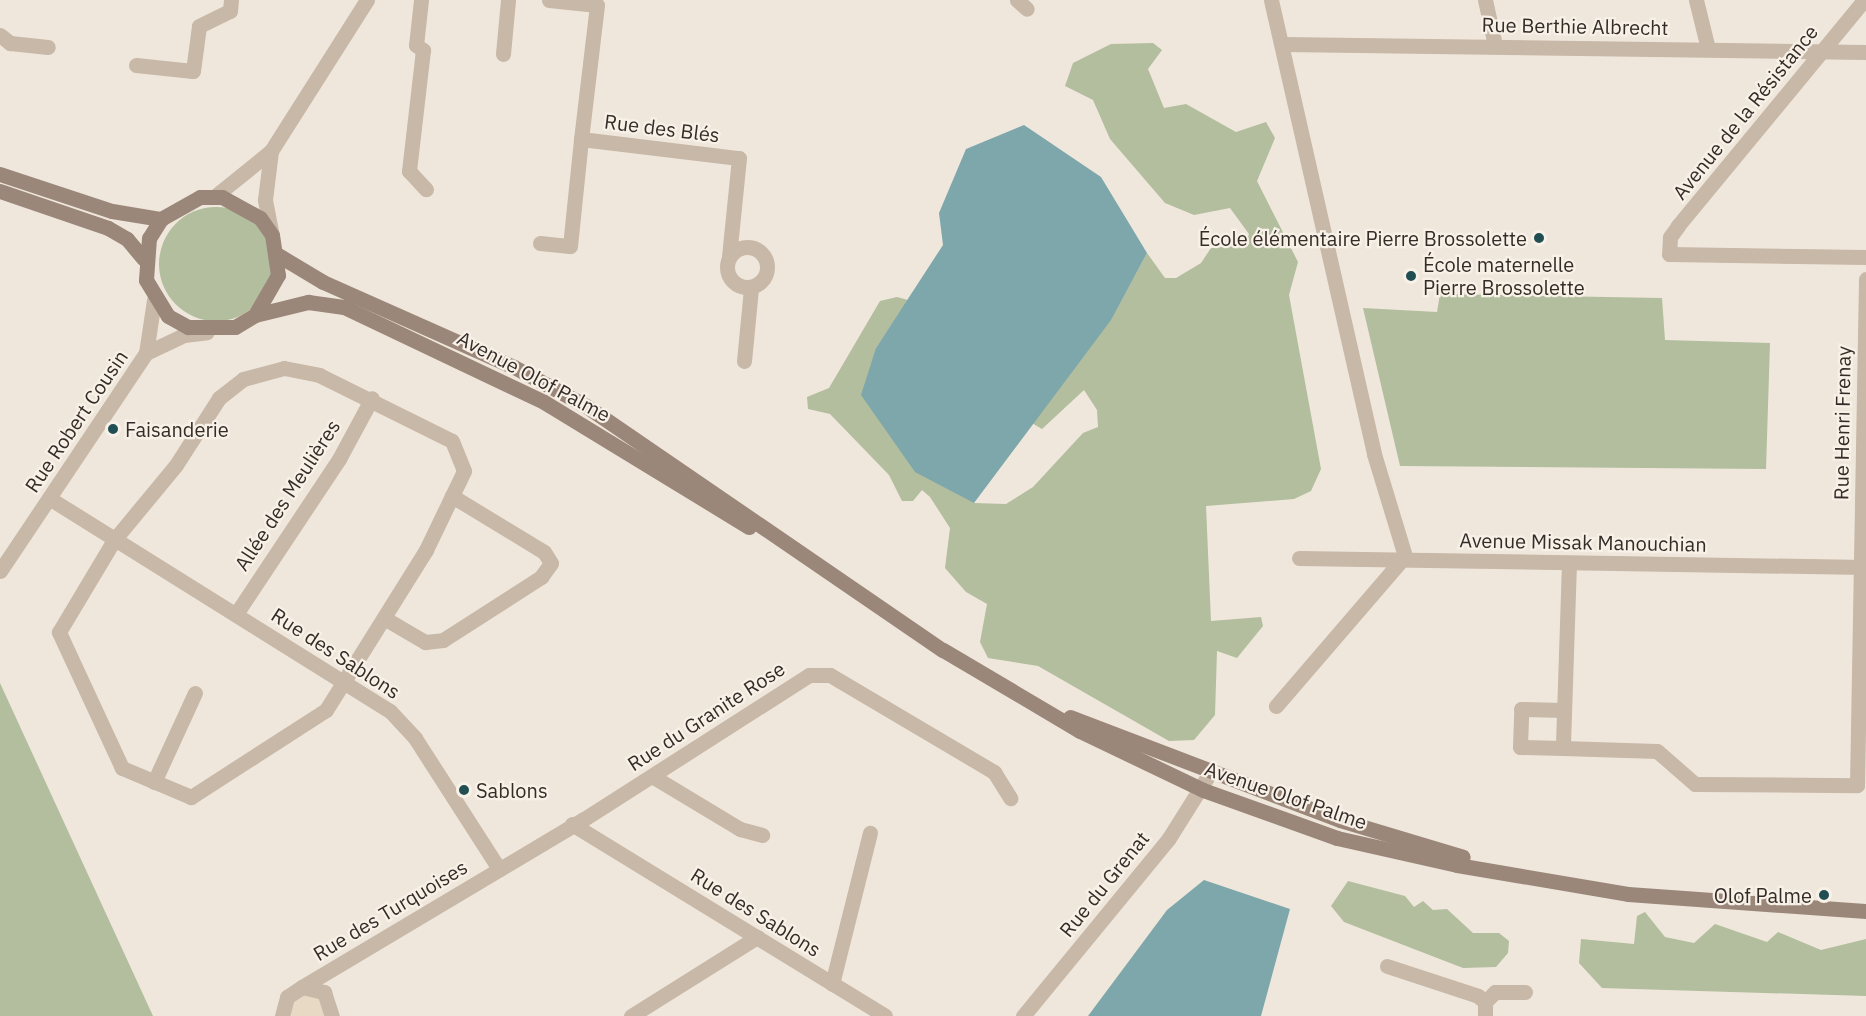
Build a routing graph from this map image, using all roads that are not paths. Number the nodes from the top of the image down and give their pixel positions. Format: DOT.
graph roads {
  1 [pos="231,0"];
  2 [pos="367,0"];
  3 [pos="421,0"];
  4 [pos="508,0"];
  5 [pos="549,0"];
  6 [pos="1271,0"];
  7 [pos="1485,0"];
  8 [pos="1696,0"];
  9 [pos="1864,0"];
  10 [pos="0,35"];
  11 [pos="1283,44"];
  12 [pos="1495,45"];
  13 [pos="48,47"];
  14 [pos="1708,49"];
  15 [pos="1821,51"];
  16 [pos="1866,52"];
  17 [pos="502,54"];
  18 [pos="136,65"];
  19 [pos="581,139"];
  20 [pos="271,151"];
  21 [pos="0,174"];
  22 [pos="426,189"];
  23 [pos="0,191"];
  24 [pos="214,197"];
  25 [pos="160,219"];
  26 [pos="272,235"];
  27 [pos="540,243"];
  28 [pos="278,255"];
  29 [pos="729,256"];
  30 [pos="1866,257"];
  31 [pos="144,259"];
  32 [pos="1866,279"];
  33 [pos="751,288"];
  34 [pos="154,300"];
  35 [pos="255,315"];
  36 [pos="212,331"];
  37 [pos="146,353"];
  38 [pos="744,361"];
  39 [pos="372,398"];
  40 [pos="452,496"];
  41 [pos="49,498"];
  42 [pos="114,540"];
  43 [pos="777,541"];
  44 [pos="1405,556"];
  45 [pos="1299,558"];
  46 [pos="1569,563"];
  47 [pos="1863,567"];
  48 [pos="0,571"];
  49 [pos="236,614"];
  50 [pos="384,618"];
  51 [pos="345,681"];
  52 [pos="1862,691"];
  53 [pos="195,693"];
  54 [pos="1276,706"];
  55 [pos="1564,710"];
  56 [pos="1053,711"];
  57 [pos="1563,748"];
  58 [pos="1210,773"];
  59 [pos="652,776"];
  60 [pos="154,782"];
  61 [pos="1203,790"];
  62 [pos="1010,798"];
  63 [pos="572,824"];
  64 [pos="870,833"];
  65 [pos="762,835"];
  66 [pos="498,869"];
  67 [pos="1521,875"];
  68 [pos="1861,914"];
  69 [pos="757,937"];
  70 [pos="1387,966"];
  71 [pos="832,984"];
  72 [pos="302,987"];
  73 [pos="1525,992"];
  74 [pos="1485,1009"];
  75 [pos="282,1016"];
  76 [pos="332,1016"];
  77 [pos="631,1016"];
  78 [pos="885,1016"];
  79 [pos="1023,1016"];
  1 -- 18 [label="street"];
  2 -- 20 [label="street"];
  3 -- 22 [label="street"];
  4 -- 17 [label="street"];
  5 -- 19 [label="street, Rue des Blés"];
  6 -- 11 [label="street"];
  7 -- 12 [label="street"];
  8 -- 14 [label="street"];
  9 -- 15 [label="street, Avenue de la Résistance"];
  10 -- 13 [label="street"];
  11 -- 12 [label="street, Rue Berthie Albrecht"];
  11 -- 44 [label="street"];
  12 -- 14 [label="street, Rue Berthie Albrecht"];
  14 -- 15 [label="street, Rue Berthie Albrecht"];
  15 -- 16 [label="street, Rue Berthie Albrecht"];
  15 -- 30 [label="street, Avenue de la Résistance"];
  19 -- 27 [label="street"];
  19 -- 29 [label="street, Rue des Blés"];
  20 -- 24 [label="street"];
  20 -- 26 [label="street"];
  21 -- 25 [label="main road"];
  23 -- 31 [label="main road"];
  24 -- 25 [label="main road"];
  24 -- 26 [label="main road"];
  25 -- 31 [label="main road"];
  26 -- 28 [label="main road"];
  28 -- 35 [label="main road"];
  28 -- 43 [label="main road, Avenue Olof Palme"];
  29 -- 33 [label="street, Rue des Blés"];
  29 -- 33 [label="street"];
  31 -- 34 [label="main road"];
  32 -- 47 [label="street, Rue Henri Frenay"];
  33 -- 38 [label="street"];
  34 -- 36 [label="main road"];
  34 -- 37 [label="street, Rue Robert Cousin"];
  35 -- 36 [label="main road, Avenue Olof Palme"];
  35 -- 43 [label="main road, Avenue Olof Palme"];
  36 -- 37 [label="street, Rue Robert Cousin"];
  37 -- 41 [label="street, Rue Robert Cousin"];
  39 -- 40 [label="street"];
  39 -- 42 [label="street"];
  39 -- 49 [label="street, Allée des Meulières"];
  40 -- 50 [label="street"];
  40 -- 50 [label="street"];
  41 -- 42 [label="street, Rue des Sablons"];
  41 -- 48 [label="street, Rue Robert Cousin"];
  42 -- 49 [label="street, Rue des Sablons"];
  42 -- 60 [label="street"];
  43 -- 56 [label="main road, Avenue Olof Palme"];
  44 -- 45 [label="street, Avenue Missak Manouchian"];
  44 -- 46 [label="street, Avenue Missak Manouchian"];
  44 -- 54 [label="street"];
  46 -- 47 [label="street, Avenue Missak Manouchian"];
  46 -- 55 [label="street"];
  47 -- 52 [label="street, Rue Henri Frenay"];
  49 -- 51 [label="street, Rue des Sablons"];
  50 -- 51 [label="street"];
  51 -- 60 [label="street"];
  51 -- 66 [label="street, Rue des Sablons"];
  52 -- 57 [label="street, Rue Henri Frenay"];
  53 -- 60 [label="street"];
  55 -- 57 [label="street"];
  55 -- 57 [label="street"];
  56 -- 58 [label="main road, Avenue Olof Palme"];
  56 -- 61 [label="main road, Avenue Olof Palme"];
  58 -- 61 [label="street, Rue du Grenat"];
  58 -- 67 [label="main road, Avenue Olof Palme"];
  59 -- 62 [label="street, Rue du Granite Rose"];
  59 -- 63 [label="street, Rue du Granite Rose"];
  59 -- 65 [label="street"];
  61 -- 67 [label="main road, Avenue Olof Palme"];
  61 -- 79 [label="street, Rue du Grenat"];
  63 -- 66 [label="street"];
  63 -- 69 [label="street, Rue des Sablons"];
  64 -- 71 [label="street"];
  66 -- 72 [label="street, Rue des Turquoises"];
  67 -- 68 [label="main road, Avenue Olof Palme"];
  69 -- 71 [label="street, Rue des Sablons"];
  69 -- 77 [label="street"];
  70 -- 74 [label="street"];
  71 -- 78 [label="street, Rue des Sablons"];
  72 -- 75 [label="street, Rue des Turquoises"];
  72 -- 76 [label="street"];
  73 -- 74 [label="street"];
}
